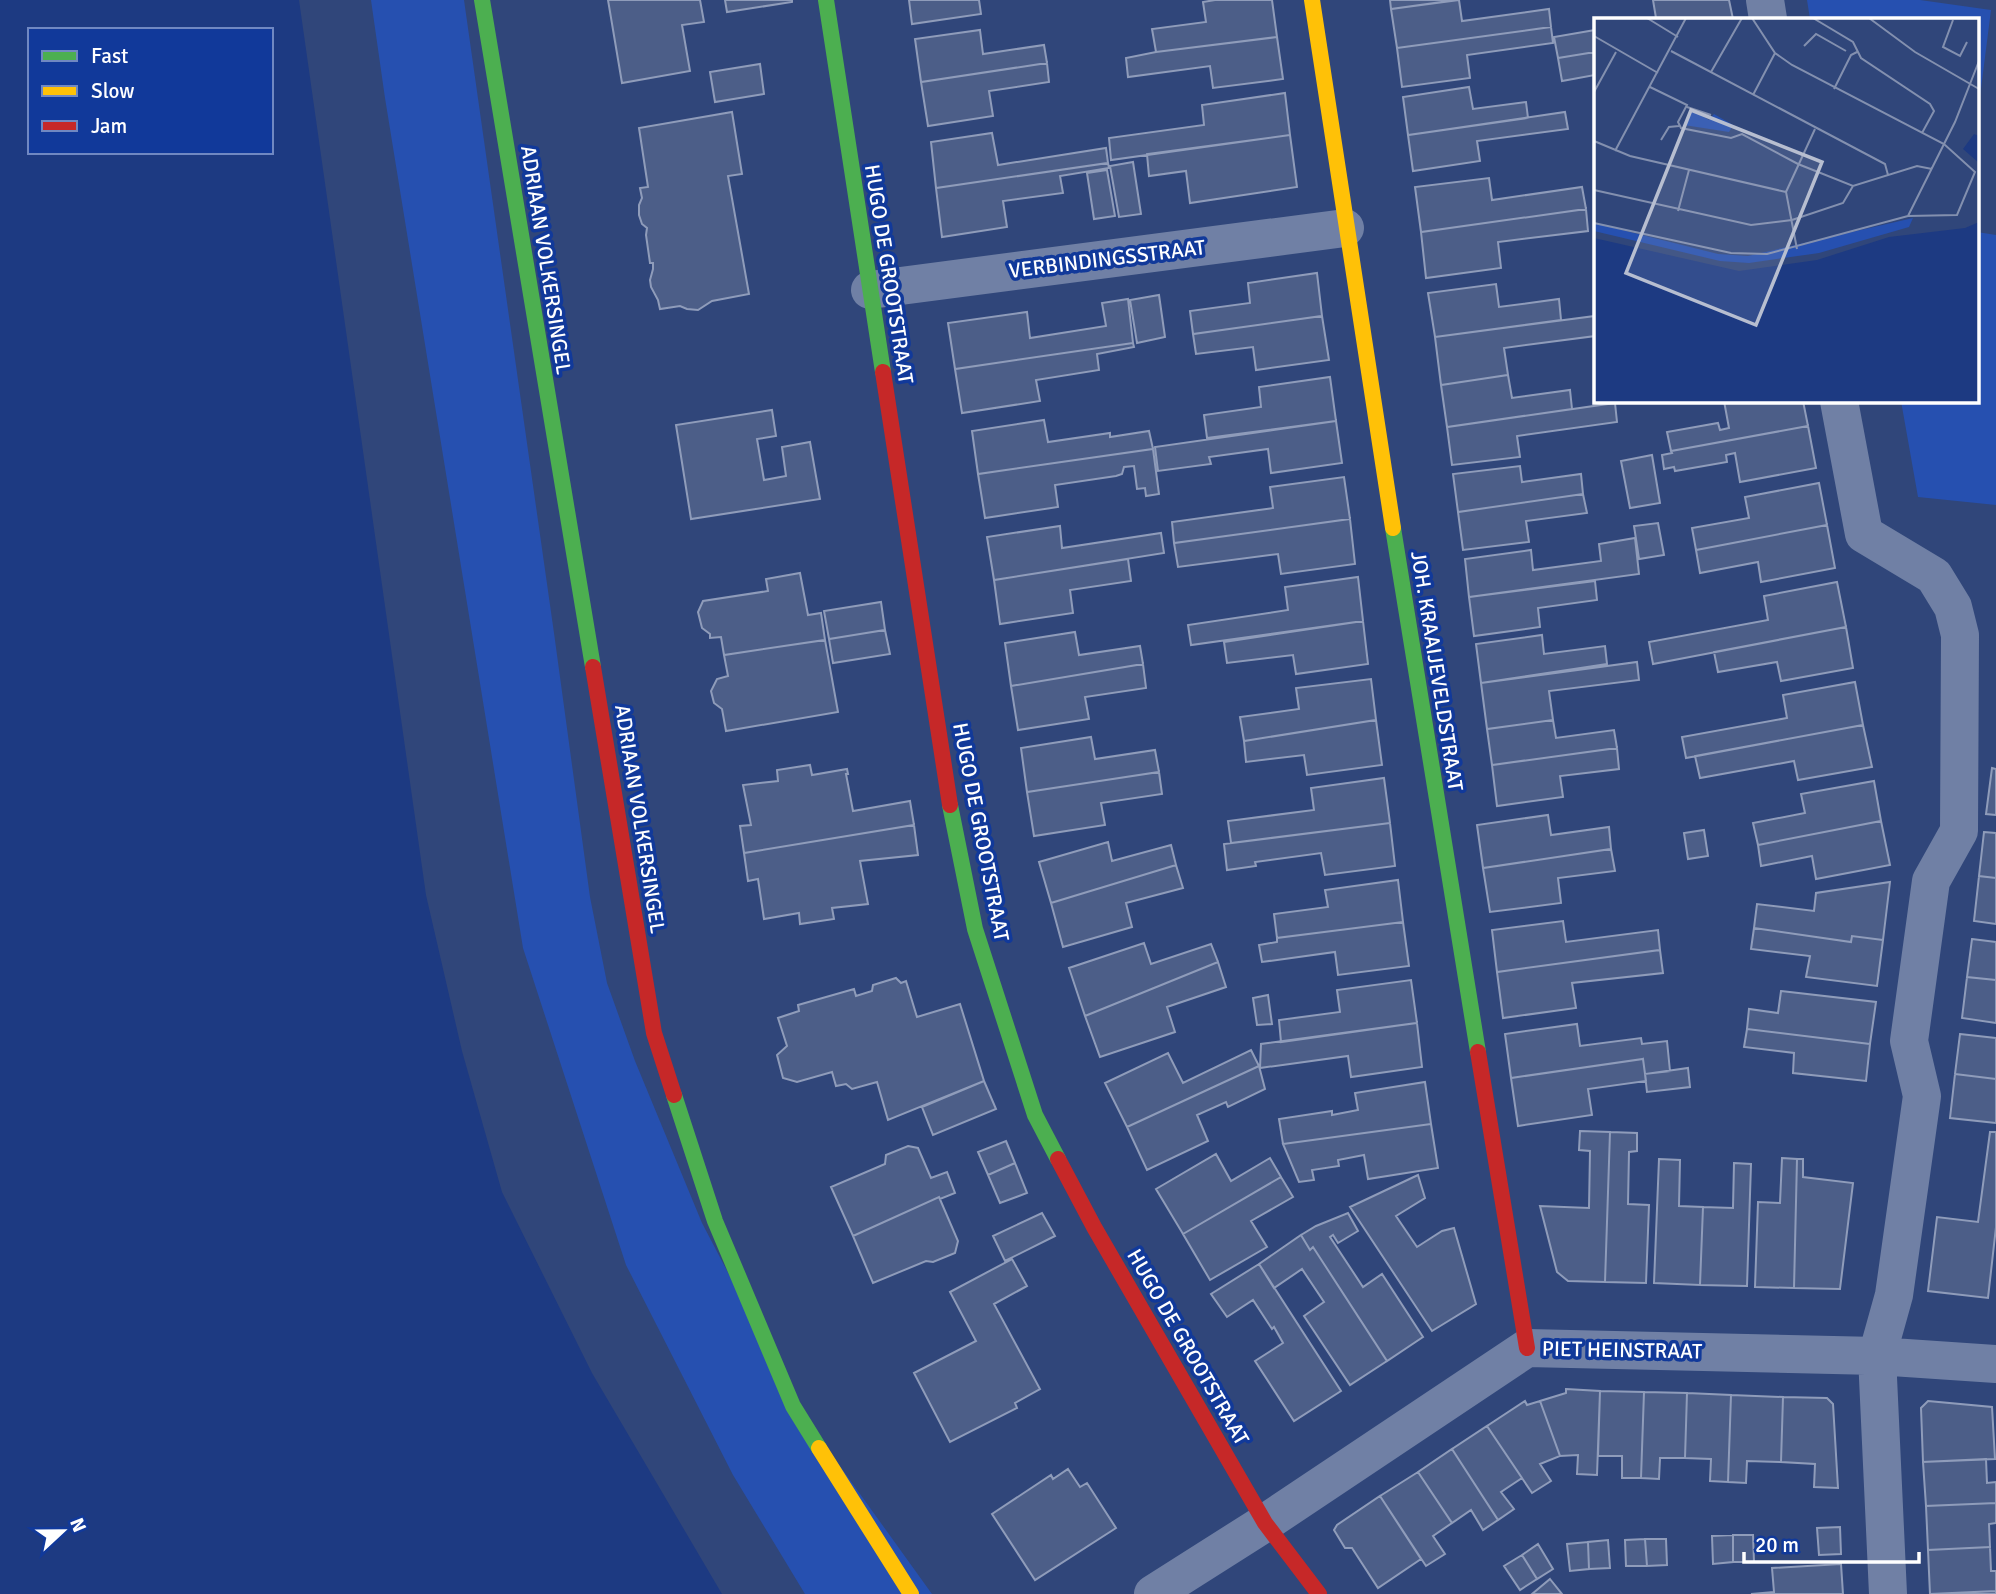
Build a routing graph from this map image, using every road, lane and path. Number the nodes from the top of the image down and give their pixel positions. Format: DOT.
graph roads {
  1 [pos="482,0"];
  2 [pos="826,0"];
  3 [pos="1312,0"];
  4 [pos="1765,0"];
  5 [pos="1768,18"];
  6 [pos="1345,228"];
  7 [pos="870,290"];
  8 [pos="1839,402"];
  9 [pos="1527,1348"];
  10 [pos="1877,1356"];
  11 [pos="1996,1364"];
  12 [pos="1265,1523"];
  13 [pos="911,1594"];
  14 [pos="1153,1594"];
  15 [pos="1318,1594"];
  16 [pos="1888,1594"];
  1 -- 13 [label="street, ADRIAAN VOLKERSINGEL"];
  2 -- 7 [label="street, HUGO DE GROOTSTRAAT"];
  3 -- 6 [label="street, JOH. KRAAIJEVELDSTRAAT"];
  4 -- 5 [label="street"];
  6 -- 7 [label="street, VERBINDINGSSTRAAT"];
  6 -- 9 [label="street, JOH. KRAAIJEVELDSTRAAT"];
  7 -- 12 [label="street, HUGO DE GROOTSTRAAT"];
  8 -- 10 [label="street"];
  9 -- 10 [label="street, PIET HEINSTRAAT"];
  9 -- 12 [label="street, PIET HEINSTRAAT"];
  10 -- 11 [label="street, PIET HEINSTRAAT"];
  10 -- 16 [label="street"];
  12 -- 14 [label="street, PIET HEINSTRAAT"];
  12 -- 15 [label="street, HUGO DE GROOTSTRAAT"];
}
